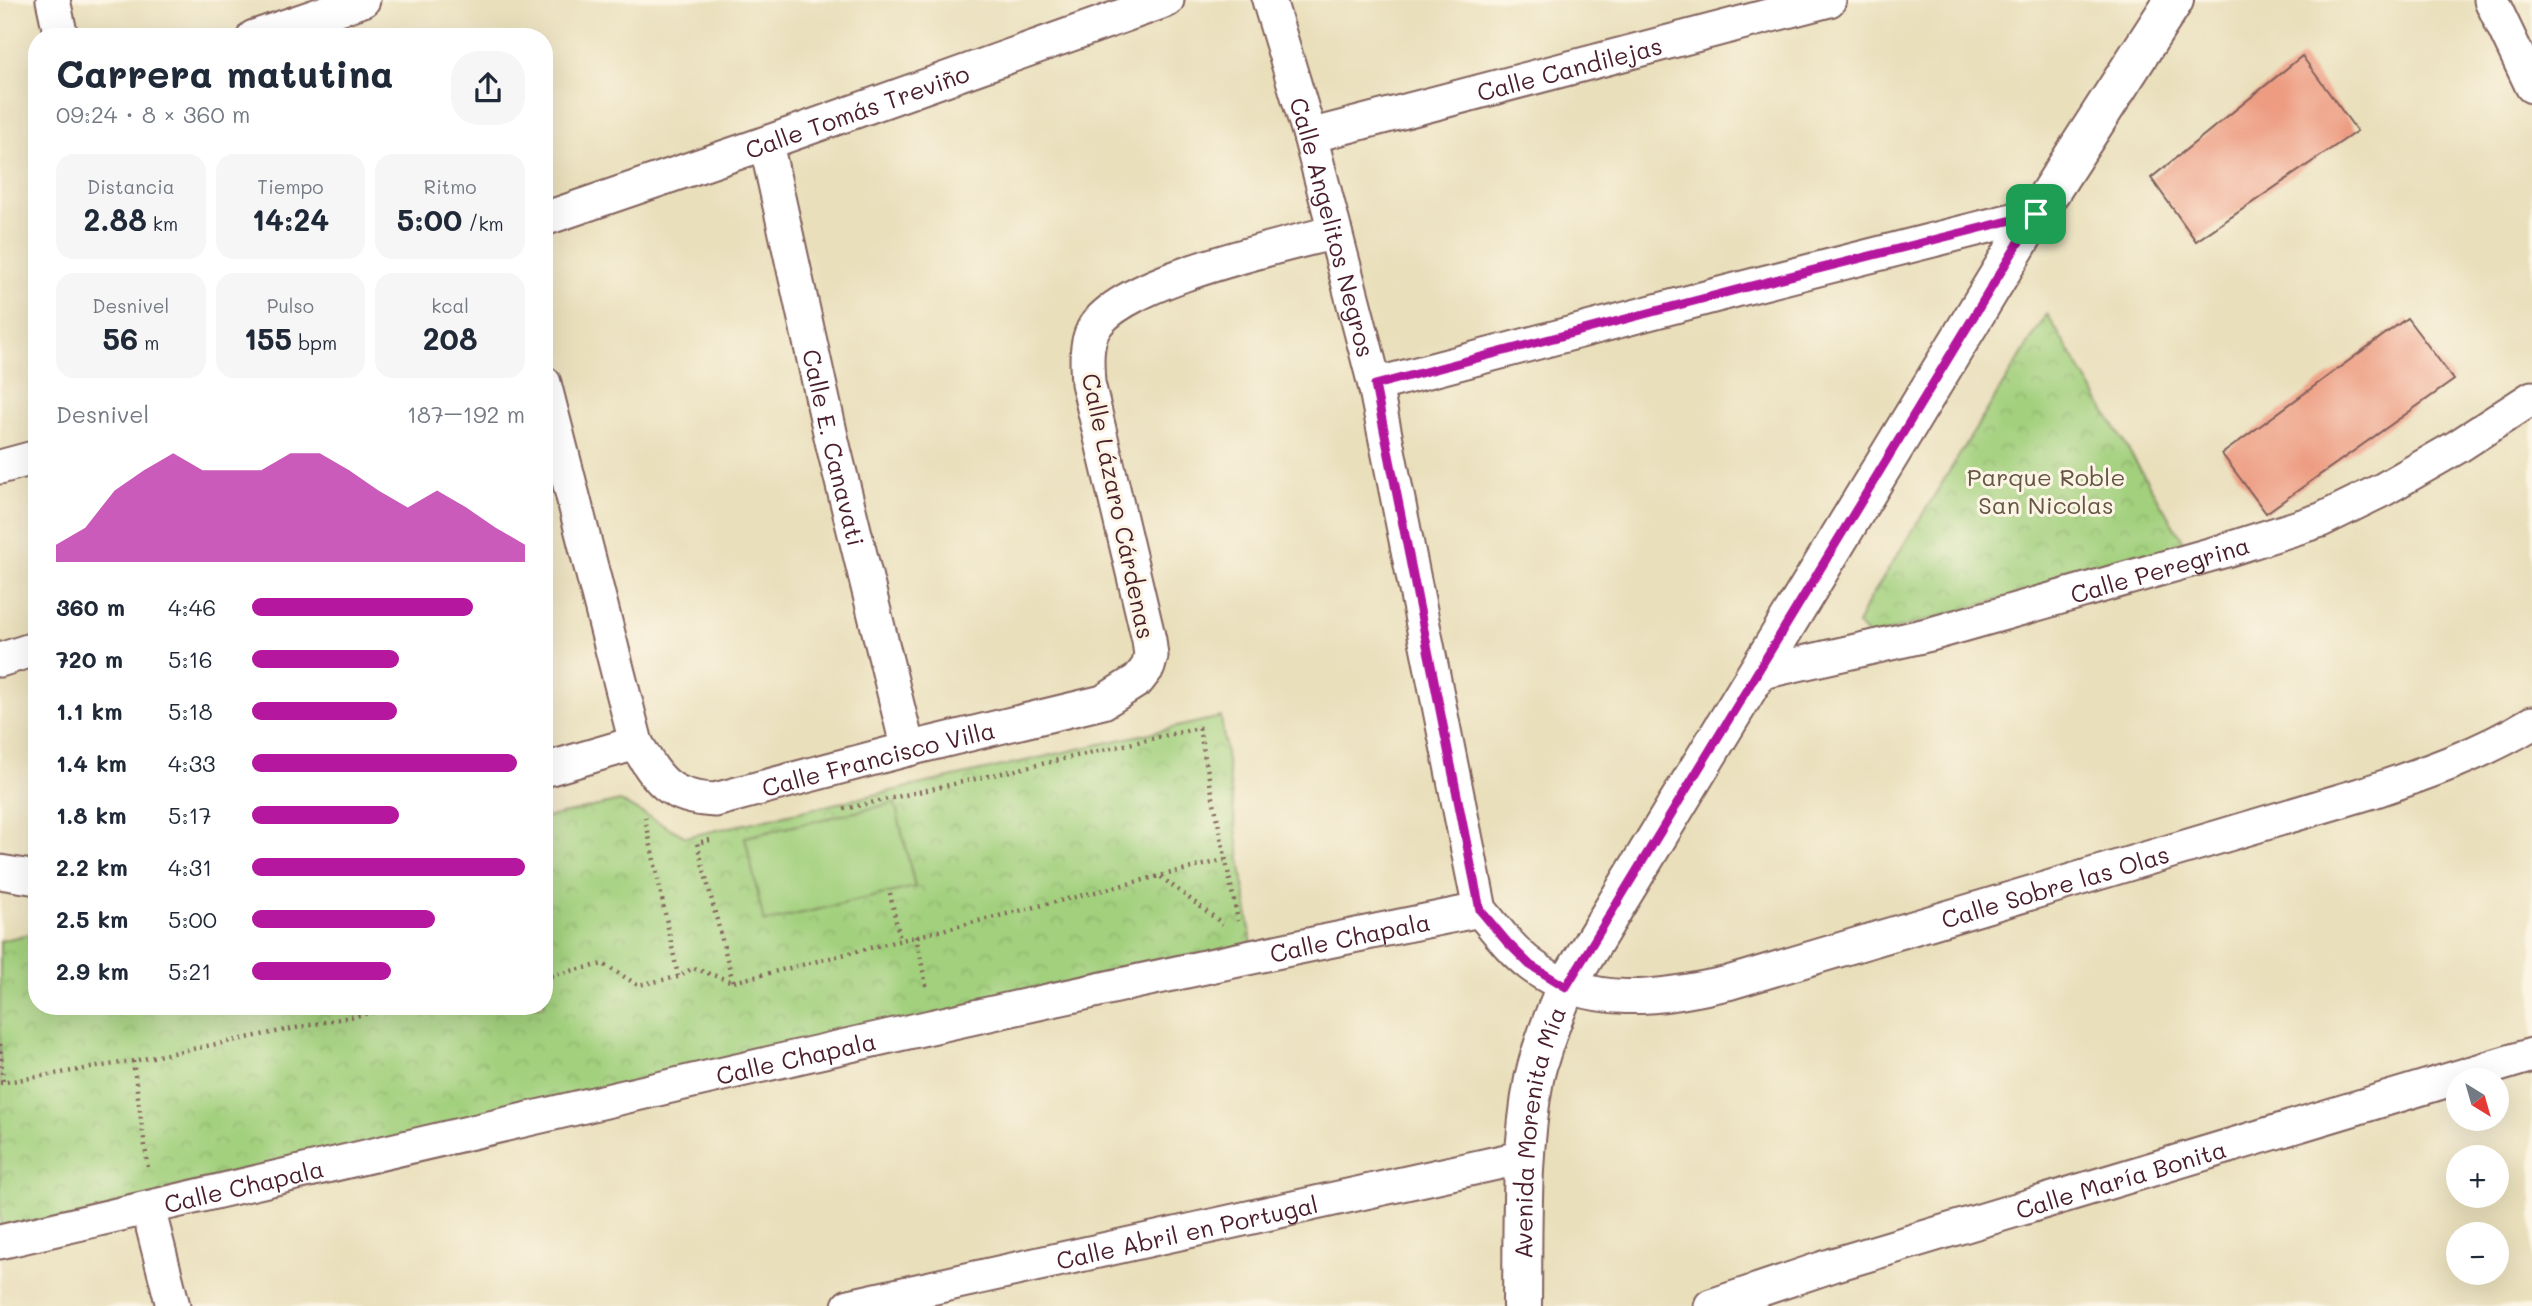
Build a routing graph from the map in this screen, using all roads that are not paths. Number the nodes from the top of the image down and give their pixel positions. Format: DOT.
graph roads {
  1 [pos="53,0"];
  2 [pos="1167,0"];
  3 [pos="1269,0"];
  4 [pos="1829,0"];
  5 [pos="2174,0"];
  6 [pos="2491,0"];
  7 [pos="351,2"];
  8 [pos="59,28"];
  9 [pos="279,28"];
  10 [pos="2532,86"];
  11 [pos="1310,136"];
  12 [pos="766,144"];
  13 [pos="2036,214"];
  14 [pos="553,216"];
  15 [pos="1335,232"];
  16 [pos="1375,385"];
  17 [pos="2532,398"];
  18 [pos="28,459"];
  19 [pos="553,460"];
  20 [pos="0,467"];
  21 [pos="557,494"];
  22 [pos="28,651"];
  23 [pos="0,660"];
  24 [pos="1758,673"];
  25 [pos="1138,680"];
  26 [pos="2532,723"];
  27 [pos="636,743"];
  28 [pos="908,749"];
  29 [pos="553,767"];
  30 [pos="0,872"];
  31 [pos="28,877"];
  32 [pos="1480,910"];
  33 [pos="1566,987"];
  34 [pos="2532,1055"];
  35 [pos="1524,1157"];
  36 [pos="148,1192"];
  37 [pos="0,1242"];
  38 [pos="173,1306"];
  39 [pos="849,1306"];
  40 [pos="1522,1306"];
  41 [pos="1711,1306"];
  1 -- 8 [label="street"];
  2 -- 12 [label="street, Calle Tomás Treviño"];
  3 -- 11 [label="street, Calle Angelitos Negros"];
  4 -- 11 [label="street, Calle Candilejas"];
  5 -- 13 [label="street, Avenida Morenita Mía"];
  6 -- 10 [label="street"];
  7 -- 9 [label="street"];
  11 -- 15 [label="street, Calle Angelitos Negros"];
  12 -- 14 [label="street, Calle Tomás Treviño"];
  12 -- 28 [label="street, Calle E. Canavati"];
  13 -- 16 [label="street"];
  13 -- 24 [label="street, Avenida Morenita Mía"];
  15 -- 16 [label="street, Calle Angelitos Negros"];
  15 -- 25 [label="street, Calle Lázaro Cárdenas"];
  16 -- 32 [label="street, Calle Angelitos Negros"];
  17 -- 24 [label="street, Calle Peregrina"];
  18 -- 20 [label="street"];
  19 -- 21 [label="street, Calle Francisco Villa"];
  21 -- 27 [label="street, Calle Francisco Villa"];
  22 -- 23 [label="street"];
  24 -- 33 [label="street, Avenida Morenita Mía"];
  25 -- 28 [label="street, Calle Francisco Villa"];
  26 -- 33 [label="street, Calle Sobre las Olas"];
  27 -- 28 [label="street, Calle Francisco Villa"];
  27 -- 29 [label="street"];
  30 -- 31 [label="street"];
  32 -- 33 [label="street"];
  32 -- 36 [label="street, Calle Chapala"];
  33 -- 35 [label="street, Avenida Morenita Mía"];
  34 -- 41 [label="street, Calle María Bonita"];
  35 -- 39 [label="street, Calle Abril en Portugal"];
  35 -- 40 [label="street, Avenida Morenita Mía"];
  36 -- 37 [label="street, Calle Chapala"];
  36 -- 38 [label="street"];
}
